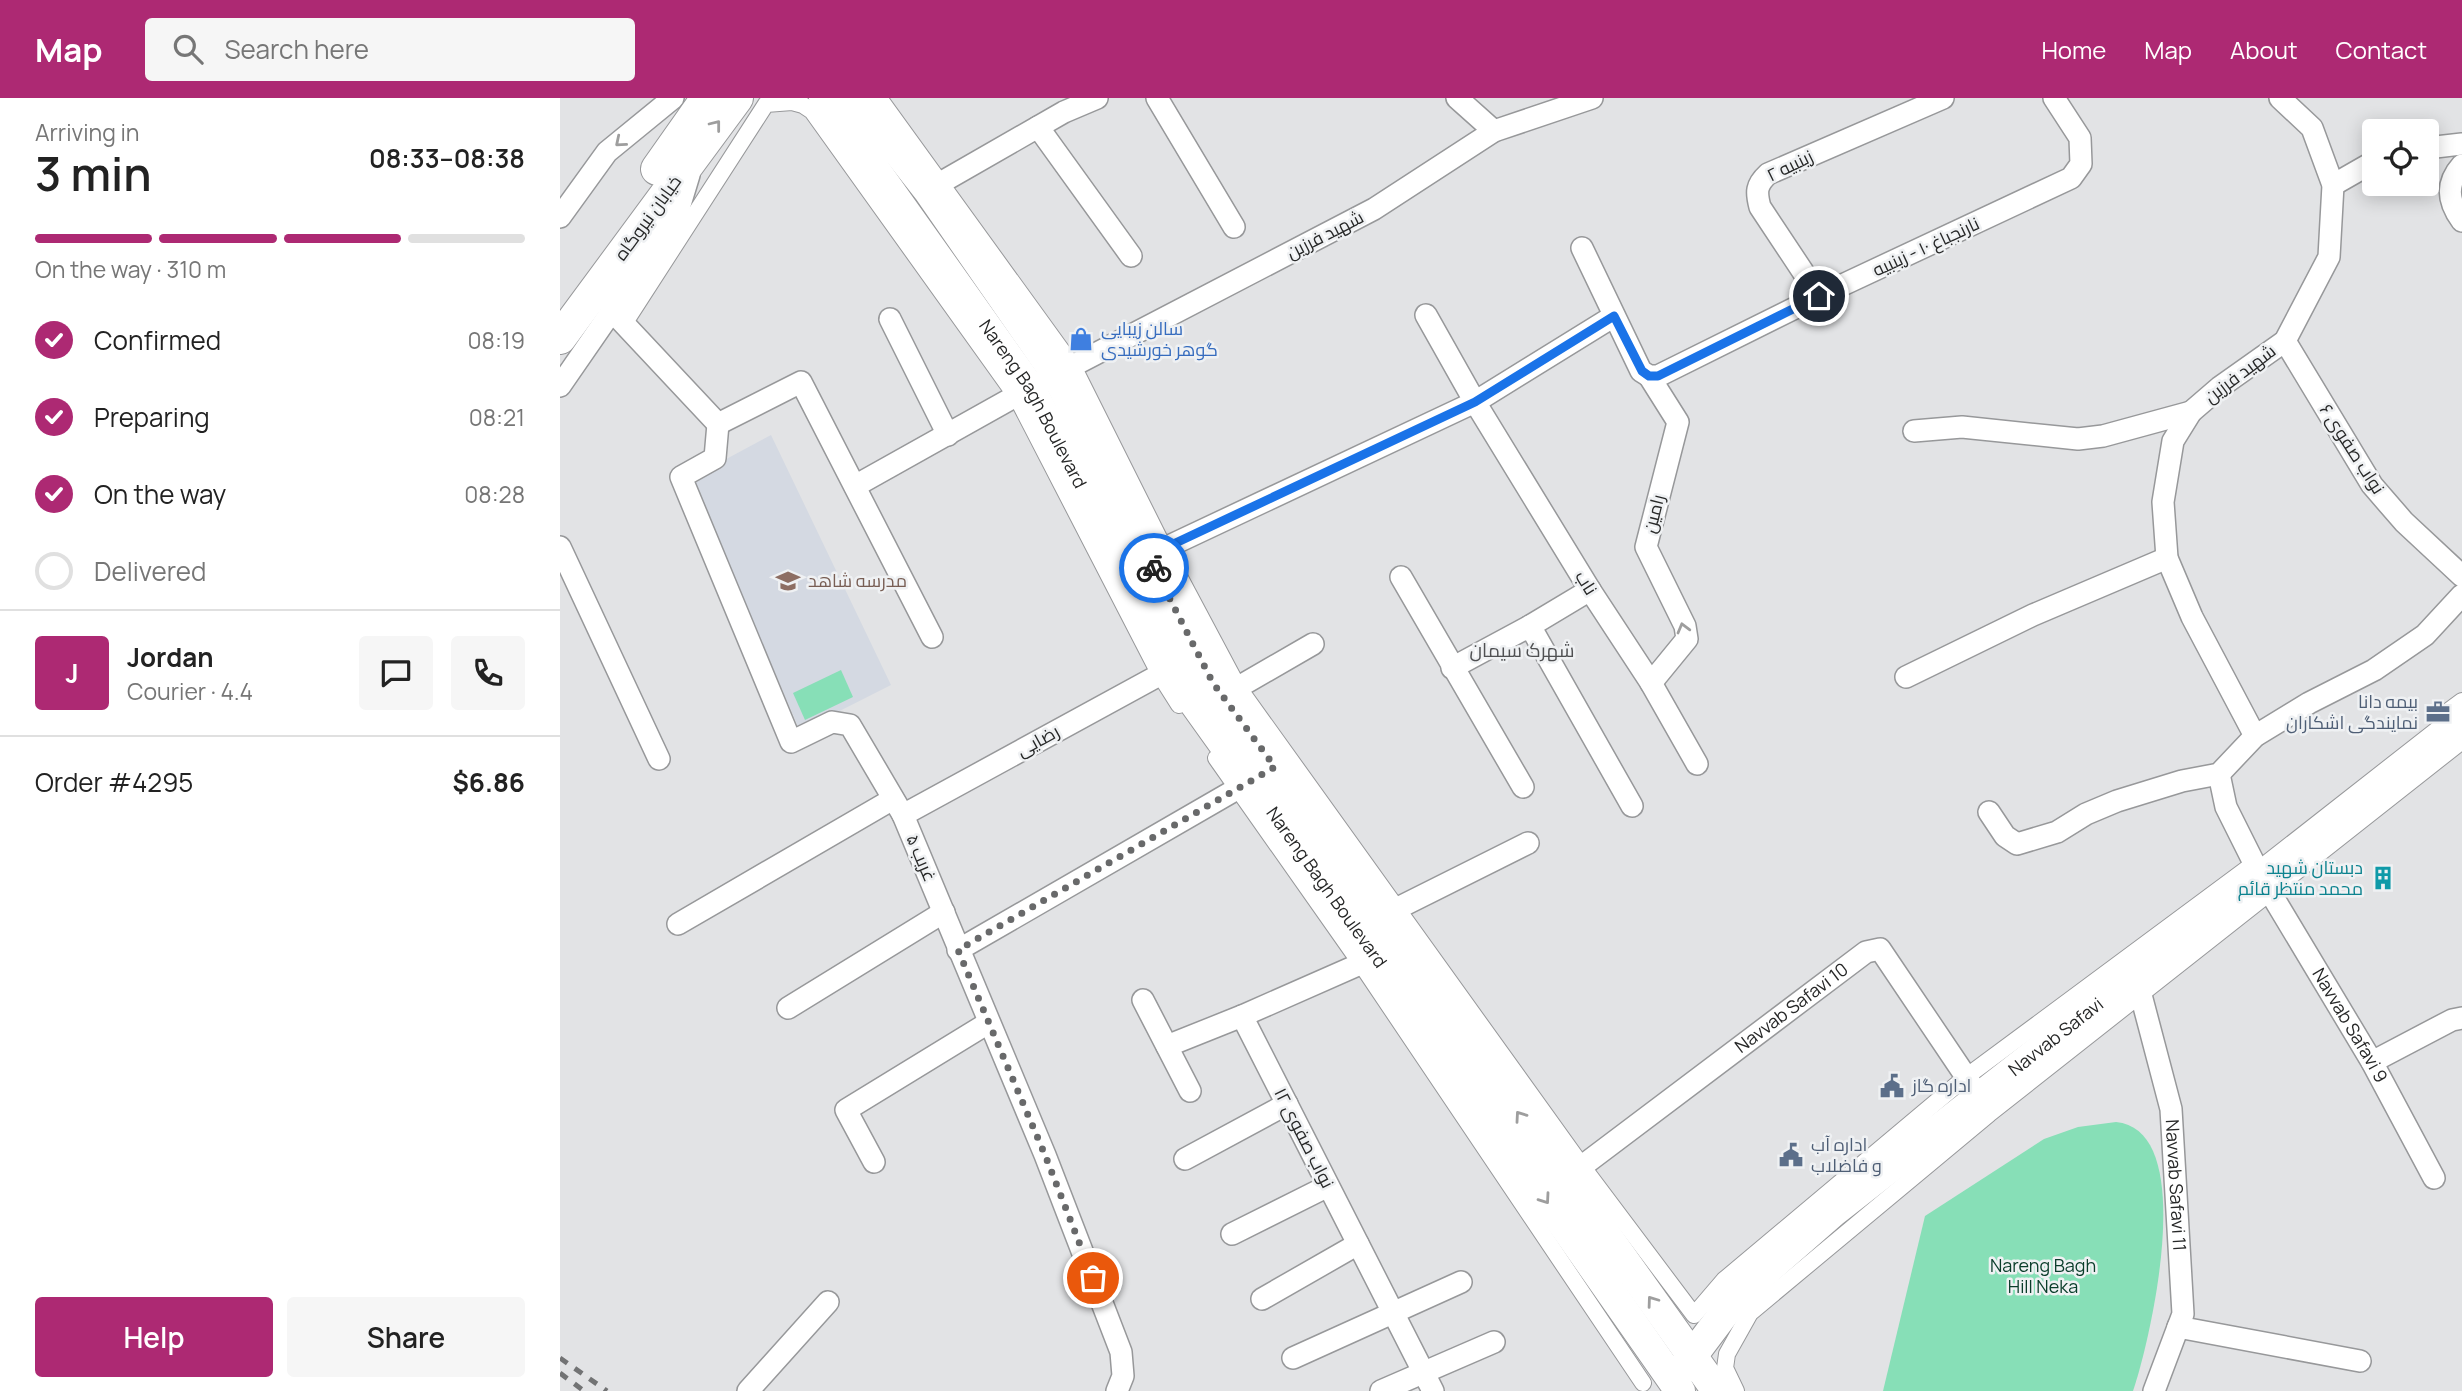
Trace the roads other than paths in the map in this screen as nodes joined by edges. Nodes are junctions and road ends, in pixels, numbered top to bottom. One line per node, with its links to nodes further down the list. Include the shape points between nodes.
1 (673, 98): 22 (street, one-way to 22, via 607,152)
2 (707, 98): 28 (main road, خیابان نیروگاه)
3 (737, 98): 17 (main road, خیابان نیروگاه, one-way to 3)
4 (824, 98): 38 (main road, Nareng Bagh Boulevard)
5 (1097, 98): 13 (street)
6 (1157, 98): 24 (street)
7 (1457, 98): 14 (street)
8 (1592, 98): 14 (street, شهید فرزین)
9 (1943, 98): 27 (street, زینبیه ۲, via 1768,174 1759,182 1760,207)
10 (2054, 98): 27 (street, نارنجباغ ۱۰ - زینبیه, via 2080,138 2081,164 2071,178)
11 (2280, 98): 20 (street, شهید فرزین, via 2312,128)
12 (866, 100): 21 (main road, Nareng Bagh Boulevard)
13 (1038, 127): 21 (street); 26 (street)
14 (1494, 131): 35 (street, شهید فرزین, via 1374,209)
15 (2462, 144): 16 (street)
16 (2439, 147)
17 (694, 153): 31 (street, via 677,218); 33 (main road, خیابان نیروگاه)
18 (2462, 166): 23 (street, via 2455,173 2450,197 2451,207)
19 (2362, 168): 20 (street)
20 (2333, 185): 34 (street, شهید فرزین, via 2329,257)
21 (934, 186): 35 (main road, Nareng Bagh Boulevard)
22 (560, 217)
23 (2462, 221)
24 (1234, 227)
25 (1582, 248): 30 (street)
26 (1131, 256)
27 (1819, 296): 36 (street, نارنجباغ ۱۰ - زینبیه, via 1658,376)
28 (560, 308)
29 (1426, 315): 39 (street, ناب)
30 (1614, 316): 36 (street, via 1642,371); 39 (street)
31 (618, 317): 37 (street); 38 (street, via 766,104 803,104); 41 (street)
32 (890, 319): 43 (street)
33 (560, 338)
34 (2285, 341): 40 (street, شهید فرزین); 48 (street, نواب صفوی ۶, via 2372,485)
35 (1064, 370): 38 (street, شهید فرزین); 46 (main road, Nareng Bagh Boulevard)
36 (1649, 376): 58 (street, رامین, one-way to 36, via 1687,639 1646,547 1678,422)
37 (560, 386)
38 (1023, 392): 43 (street, شهید فرزین); 56 (main road, Nareng Bagh Boulevard)
39 (1475, 402): 46 (street); 50 (street, ناب)
40 (2191, 412): 42 (street, via 2078,439 1962,427); 47 (street, شهید فرزین, via 2173,441 2163,502)
41 (718, 424): 44 (street, via 801,382); 70 (street, غریب ۵, via 715,458 681,477 791,742 832,722 850,725)
42 (1914, 431)
43 (948, 435): 44 (street, شهید فرزین)
44 (855, 486): 53 (street)
45 (560, 547): 64 (street)
46 (1156, 552): 59 (main road, Nareng Bagh Boulevard, via 1213,683)
47 (2167, 558): 57 (street, via 2033,615); 62 (street, شهید فرزین, via 2192,617)
48 (2462, 576)
49 (1401, 577): 55 (street)
50 (1590, 590): 52 (street); 58 (street, ناب)
51 (2462, 595): 62 (street, via 2425,635 2374,670)
52 (1530, 626): 55 (street); 69 (street)
53 (932, 637)
54 (1313, 644): 59 (street)
55 (1452, 668): 68 (street)
56 (1167, 671): 67 (main road, Nareng Bagh Boulevard); 70 (street, رضایی)
57 (1906, 677)
58 (1651, 683): 65 (street, ناب)
59 (1230, 692): 67 (main road, Nareng Bagh Boulevard); 75 (street)
60 (2462, 701): 73 (street)
61 (2462, 719): 73 (main road, Navvab Safavi)
62 (2255, 736): 66 (street)
63 (2462, 741): 73 (street)
64 (659, 759)
65 (1697, 764)
66 (2219, 774): 71 (street, via 2117,801 2056,832 2017,844 2005,836); 73 (street, Navvab Safavi 9, via 2226,807)
67 (1255, 779): 75 (main road, Nareng Bagh Boulevard); 77 (street); 78 (main road, Nareng Bagh Boulevard)
68 (1524, 787)
69 (1632, 806)
70 (898, 807): 74 (street, غریب ۵); 76 (street, رضایی)
71 (1989, 812)
72 (1528, 843): 75 (street)
73 (2262, 877): 79 (main road, Navvab Safavi); 86 (street, Navvab Safavi 9); 87 (street)
74 (944, 912): 77 (street, غریب ۵); 81 (street)
75 (1389, 913): 92 (main road, Nareng Bagh Boulevard)
76 (678, 924)
77 (958, 950): 84 (street, غریب ۵)
78 (1369, 960): 82 (street); 107 (main road, Nareng Bagh Boulevard)
79 (2138, 985): 87 (main road, Navvab Safavi); 101 (street, Navvab Safavi 11, via 2171,1109 2183,1314); 112 (street, via 1750,1313 1727,1353 1725,1368)
80 (1143, 1000): 85 (street)
81 (788, 1009)
82 (1242, 1016): 85 (street); 89 (street, نواب صفوی ۱۲)
83 (2462, 1018): 86 (street)
84 (988, 1023): 91 (street, via 846,1110); 109 (street, غریب ۵, via 1121,1352 1123,1376)
85 (1167, 1046): 88 (street)
86 (2372, 1062): 93 (street, Navvab Safavi 9)
87 (1973, 1086): 92 (street, Navvab Safavi 10, via 1880,949 1866,952); 92 (street, via 1724,1280 1694,1315); 103 (main road, Navvab Safavi, via 1738,1295)
88 (1190, 1091)
89 (1287, 1104): 90 (street); 94 (street, نواب صفوی ۱۲)
90 (1185, 1159)
91 (874, 1161)
92 (1574, 1173): 103 (main road, Nareng Bagh Boulevard, one-way to 92)
93 (2434, 1178)
94 (1328, 1186): 95 (street); 96 (street, نواب صفوی ۱۲)
95 (1232, 1234)
96 (1358, 1244): 98 (street); 100 (street, نواب صفوی ۱۲)
97 (1461, 1282): 100 (street)
98 (1262, 1299)
99 (828, 1302): 108 (street)
100 (1393, 1312): 104 (street); 106 (street, نواب صفوی ۱۲)
101 (2178, 1327): 105 (street); 113 (street, Navvab Safavi 11)
102 (1494, 1342): 106 (street)
103 (1692, 1357): 107 (main road, Navvab Safavi); 111 (main road, Nareng Bagh Boulevard)
104 (1293, 1358)
105 (2360, 1361)
106 (1429, 1382): 110 (street)
107 (1665, 1386)
108 (748, 1391)
109 (1116, 1391)
110 (1381, 1391)
111 (1717, 1391)
112 (1737, 1391)
113 (2154, 1391)

